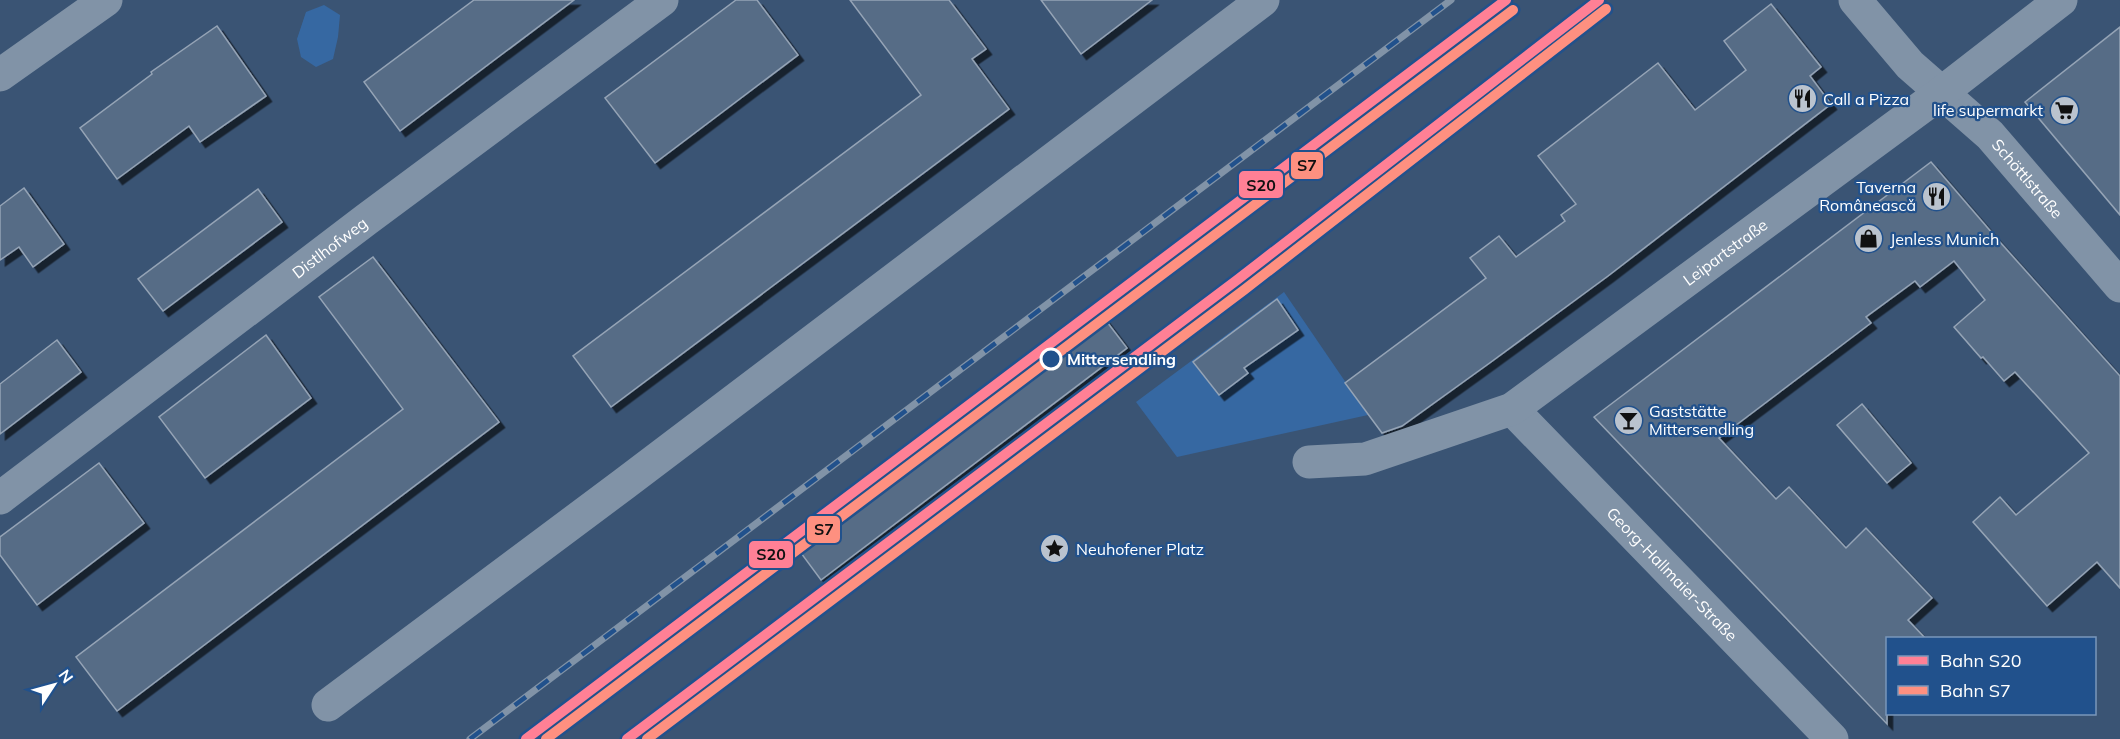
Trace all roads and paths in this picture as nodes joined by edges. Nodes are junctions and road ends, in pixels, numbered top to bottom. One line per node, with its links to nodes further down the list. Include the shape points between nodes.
1 (106, 0): 6 (street)
2 (662, 0): 11 (street, Distlhofweg)
3 (1263, 0): 12 (street)
4 (1855, 0): 7 (street, Schöttlstraße, via 1910,65)
5 (2061, 0): 7 (street, Leipartstraße)
6 (0, 75)
7 (1941, 93): 8 (street, Schöttlstraße, via 1990,135); 9 (street, Leipartstraße)
8 (2120, 286)
9 (1512, 409): 10 (street, Leipartstraße, via 1365,459); 13 (street, Georg-Hallmaier-Straße)
10 (1309, 462)
11 (0, 498)
12 (328, 705)
13 (1832, 739)

